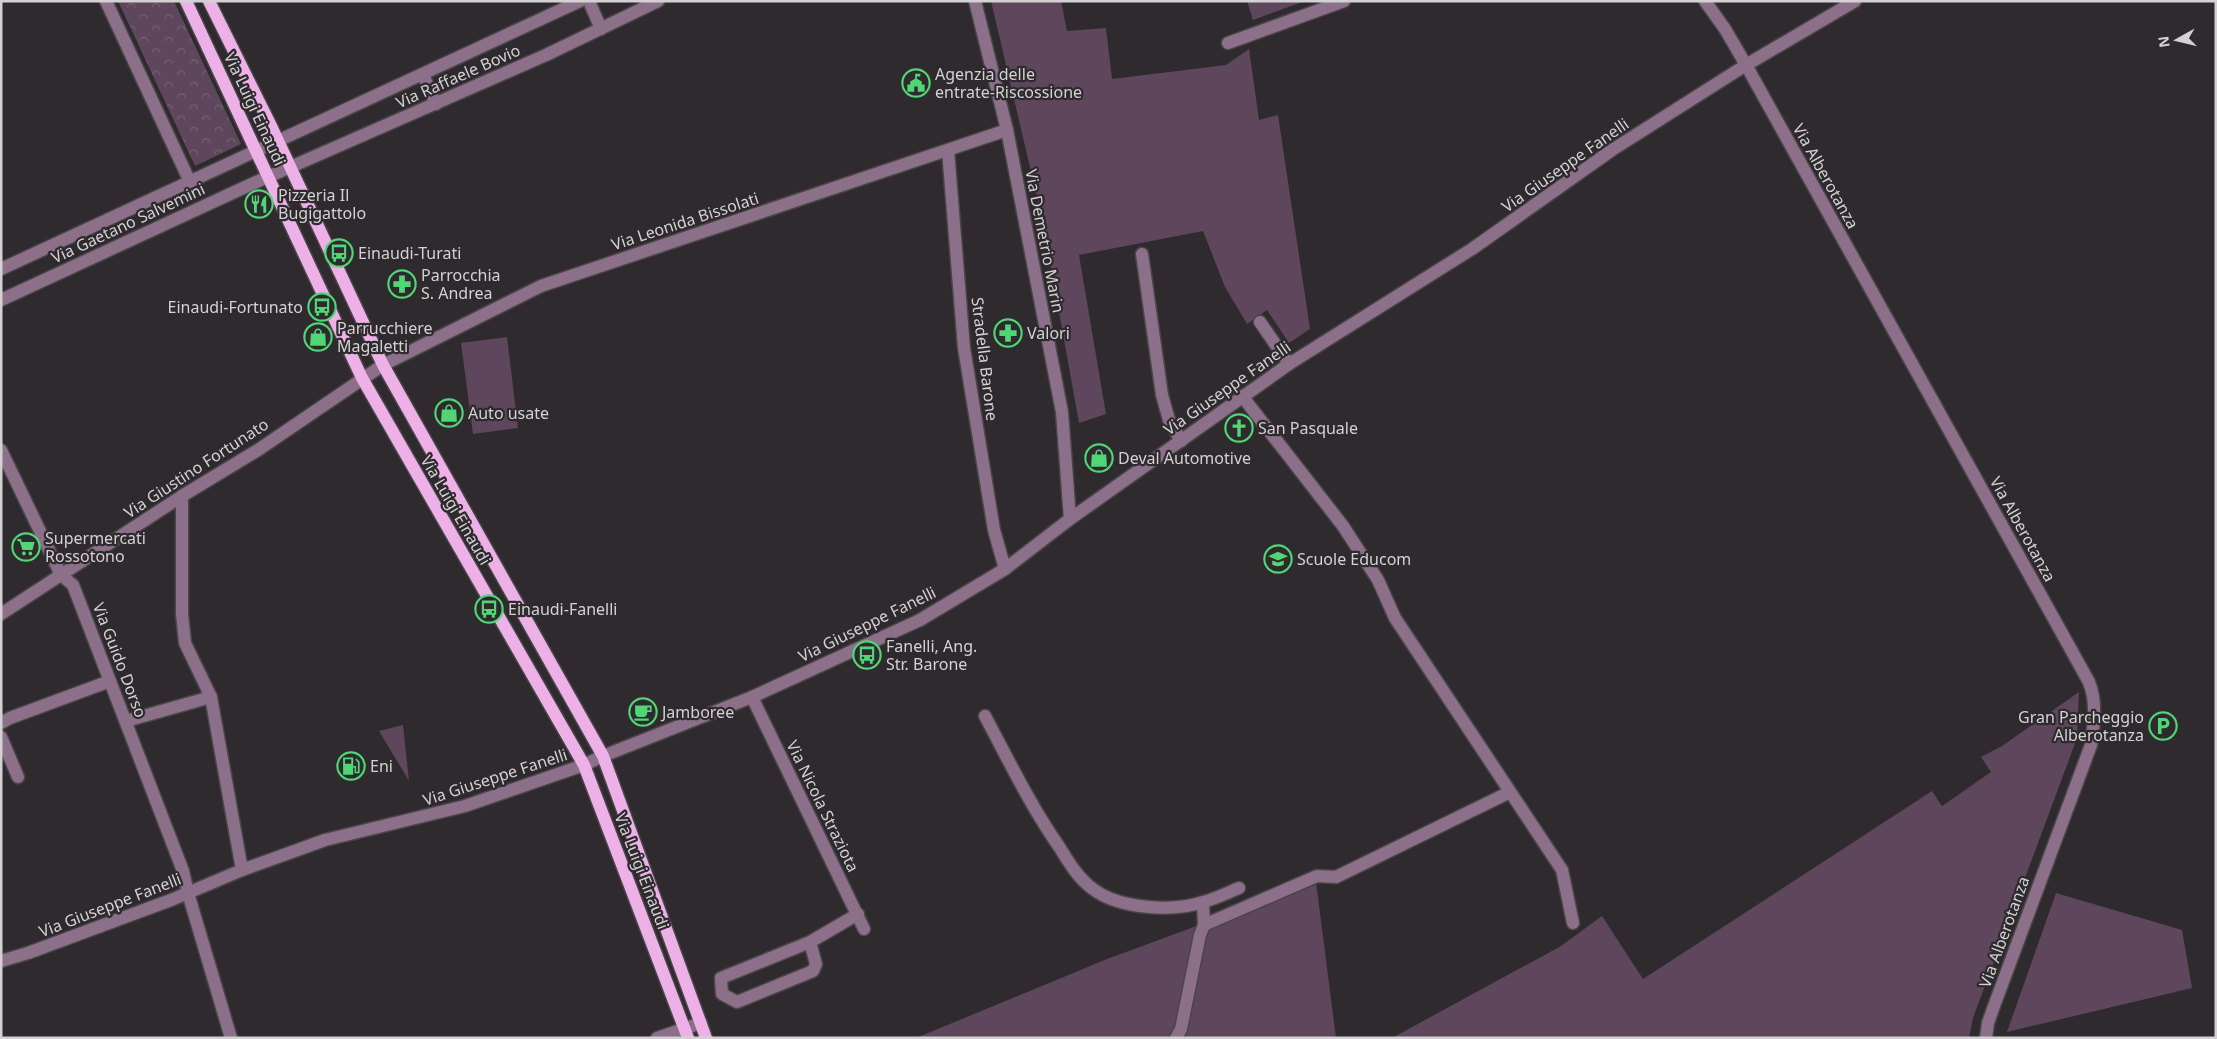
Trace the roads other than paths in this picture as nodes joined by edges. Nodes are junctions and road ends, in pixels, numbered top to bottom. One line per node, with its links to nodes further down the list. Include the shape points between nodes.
1 (106, 1): 22 (street)
2 (186, 1): 19 (main road, Via Luigi Einaudi)
3 (209, 1): 17 (main road, Via Luigi Einaudi)
4 (580, 1): 14 (street, Via Raffaele Bovio)
5 (589, 1): 11 (street)
6 (658, 1): 11 (street, Via Raffaele Bovio)
7 (975, 1): 16 (street, Via Demetrio Marin)
8 (1344, 1): 12 (street)
9 (1705, 1): 13 (street)
10 (1855, 1): 13 (street, Via Giuseppe Fanelli)
11 (601, 29): 15 (street, Via Raffaele Bovio)
12 (1228, 43)
13 (1746, 65): 27 (street, Via Giuseppe Fanelli, via 1612,150 1472,249); 65 (street, Via Alberotanza, via 2094,692 2091,745 1994,1006)
14 (423, 74): 15 (street); 17 (street, Via Raffaele Bovio)
15 (436, 104): 20 (street, Via Raffaele Bovio)
16 (1007, 130): 18 (street, Via Leonida Bissolati); 34 (street, Via Demetrio Marin, via 1062,412)
17 (278, 140): 19 (street, Via Raffaele Bovio); 20 (main road, Via Luigi Einaudi)
18 (948, 150): 28 (street, Via Leonida Bissolati, via 541,286); 35 (street, Stradella Barone, via 964,348 994,530)
19 (256, 151): 21 (main road, Via Luigi Einaudi); 22 (street, Via Gaetano Salvemini)
20 (291, 167): 21 (street, Via Raffaele Bovio); 28 (main road, Via Luigi Einaudi)
21 (268, 177): 25 (street, Via Gaetano Salvemini); 29 (main road, Via Luigi Einaudi)
22 (190, 182): 24 (street, Via Gaetano Salvemini)
23 (1142, 254): 31 (street, via 1162,395 1169,420)
24 (1, 269)
25 (1, 300)
26 (1260, 322): 27 (street)
27 (1289, 364): 30 (street, Via Giuseppe Fanelli)
28 (383, 365): 29 (street, Via Giustino Fortunato); 45 (main road, Via Luigi Einaudi)
29 (362, 378): 33 (street, Via Giustino Fortunato, via 258,450); 46 (main road, Via Luigi Einaudi)
30 (1242, 396): 31 (street, Via Giuseppe Fanelli); 48 (street, via 1343,526 1378,580 1395,618)
31 (1181, 441): 34 (street, Via Giuseppe Fanelli)
32 (1, 450): 36 (street, Via Guido Dorso)
33 (182, 496): 36 (street, Via Giustino Fortunato); 39 (street, via 185,643)
34 (1070, 519): 35 (street, Via Giuseppe Fanelli)
35 (1005, 570): 40 (street, Via Giuseppe Fanelli, via 920,620)
36 (62, 575): 37 (street, Via Giustino Fortunato); 38 (street, Via Guido Dorso, via 73,585)
37 (1, 614)
38 (110, 681): 42 (street, Via Guido Dorso); 43 (street)
39 (211, 697): 42 (street); 49 (street)
40 (752, 697): 45 (street, Via Giuseppe Fanelli); 53 (street, Via Nicola Straziota)
41 (985, 716): 52 (street, via 1045,827 1075,870 1094,890 1117,901 1148,907)
42 (126, 721): 51 (street, Via Guido Dorso, via 183,871)
43 (1, 723)
44 (1, 737): 47 (street)
45 (603, 756): 46 (street, Via Giuseppe Fanelli); 59 (main road, Via Luigi Einaudi)
46 (584, 765): 49 (street, Via Giuseppe Fanelli, via 466,806 326,840); 60 (main road, Via Luigi Einaudi)
47 (18, 777)
48 (1510, 792): 54 (street, via 1562,870); 55 (street, via 1336,877 1317,876)
49 (242, 870): 51 (street, Via Giuseppe Fanelli)
50 (1239, 888): 52 (street)
51 (188, 893): 58 (street, Via Giuseppe Fanelli, via 28,954); 61 (street, Via Guido Dorso)
52 (1203, 903): 55 (street)
53 (858, 914): 56 (street, Via Nicola Straziota); 57 (street)
54 (1573, 923)
55 (1204, 926): 64 (street, via 1181,1029)
56 (864, 928)
57 (810, 942): 57 (street, via 721,978 722,994 737,1002 813,971 816,964)
58 (1, 961)
59 (701, 1023): 60 (street); 63 (main road, Via Luigi Einaudi)
60 (686, 1033): 62 (street)
61 (231, 1038)
62 (657, 1038)
63 (706, 1038)
64 (1176, 1038)
65 (1986, 1038)

